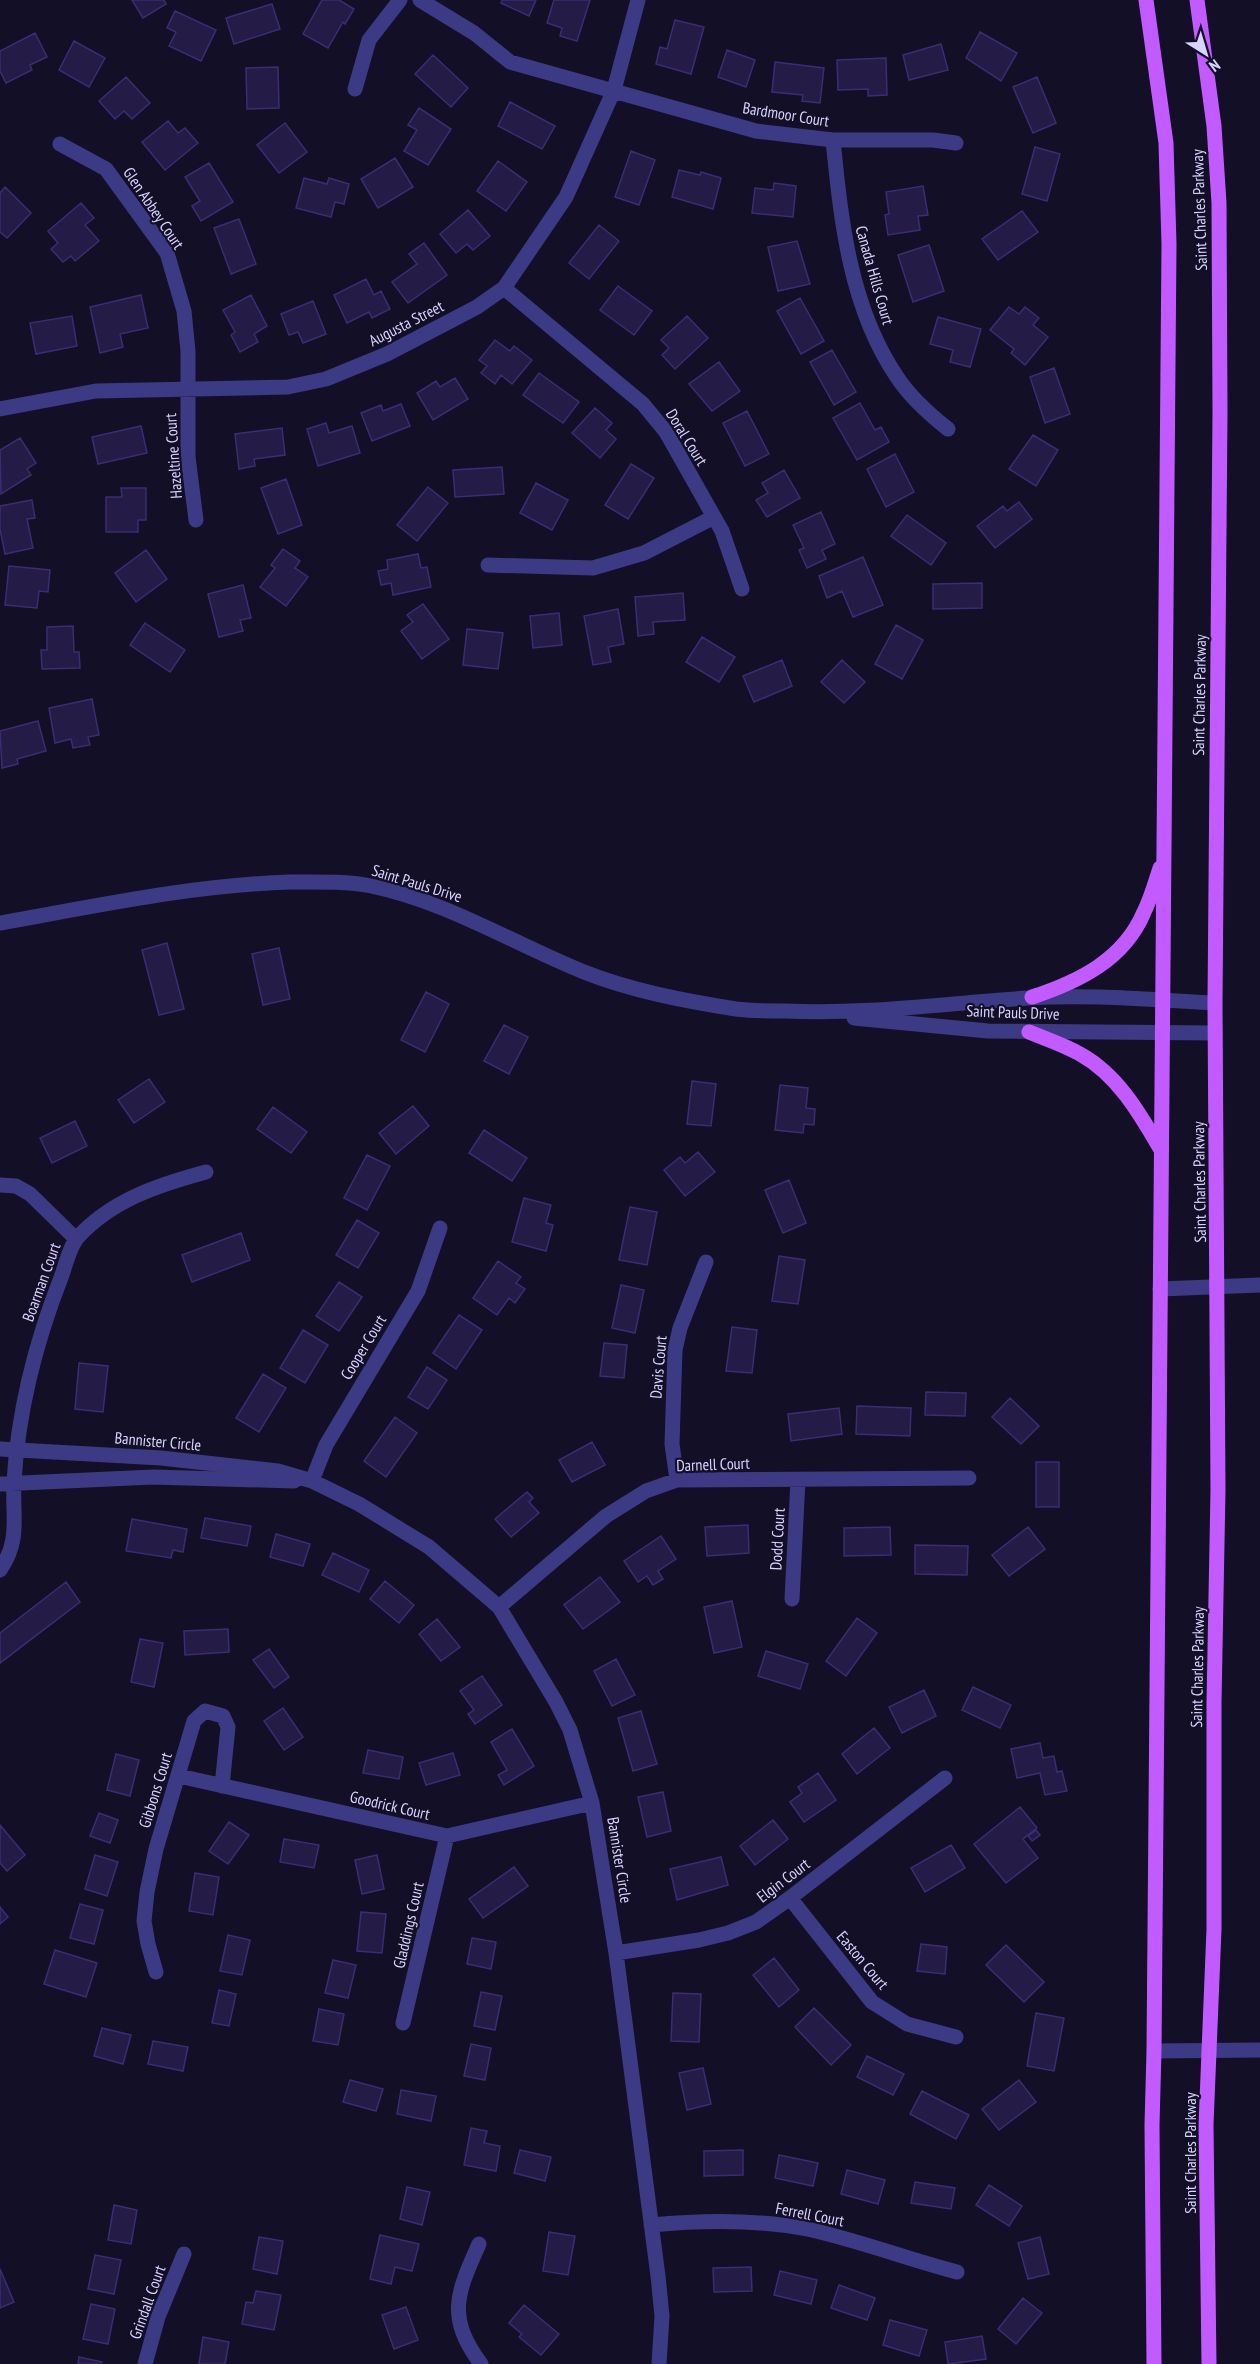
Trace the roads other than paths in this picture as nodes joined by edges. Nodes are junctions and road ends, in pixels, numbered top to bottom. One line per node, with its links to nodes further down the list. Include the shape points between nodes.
1 (400, 0): 6 (street, via 369,40)
2 (420, 0): 7 (street, Bardmoor Court, via 474,33 510,62)
3 (638, 0): 7 (street, Augusta Street)
4 (1146, 0): 19 (main road, Saint Charles Parkway, via 1166,143 1169,244)
5 (1197, 0): 23 (main road, Saint Charles Parkway, via 1214,126 1219,202)
6 (355, 89)
7 (614, 90): 8 (street, Bardmoor Court, via 756,130); 11 (street, Augusta Street, via 566,197)
8 (833, 140): 9 (street, Bardmoor Court); 14 (street, Canada Hills Court, via 842,225 871,328 897,377 924,410)
9 (956, 143)
10 (60, 144): 12 (street, Glen Abbey Court, via 106,169 167,253 184,311)
11 (504, 288): 12 (street, Augusta Street, via 477,307 404,345 326,379 288,387); 15 (street, Doral Court, via 643,404 666,432)
12 (188, 390): 13 (street, Augusta Street, via 96,391); 16 (street, Hazeltine Court, via 188,457)
13 (0, 409)
14 (948, 429)
15 (714, 517): 17 (street, via 644,553 593,567); 18 (street, Doral Court)
16 (196, 520)
17 (488, 565)
18 (742, 589)
19 (1164, 860): 21 (main road, via 1144,913 1119,950 1075,982); 22 (main road, Saint Charles Parkway)
20 (0, 923): 24 (street, Saint Pauls Drive, via 209,887 307,882 369,885 454,911 585,972 628,986 739,1009)
21 (1032, 998): 22 (street, Saint Pauls Drive); 24 (street, Saint Pauls Drive, via 891,1010)
22 (1163, 1001): 23 (street, Saint Pauls Drive); 26 (main road, Saint Charles Parkway)
23 (1215, 1003): 27 (main road, Saint Charles Parkway)
24 (810, 1012): 25 (street, Saint Pauls Drive, via 955,1029)
25 (1029, 1032): 26 (street, Saint Pauls Drive); 28 (main road, via 1080,1054 1106,1071 1129,1098)
26 (1162, 1033): 27 (street, Saint Pauls Drive); 28 (main road, Saint Charles Parkway)
27 (1215, 1034): 35 (main road, Saint Charles Parkway)
28 (1162, 1152): 36 (main road, Saint Charles Parkway)
29 (206, 1172): 32 (street, Boarman Court, via 161,1184 132,1197)
30 (0, 1185): 32 (street, via 16,1186 30,1194)
31 (440, 1228): 42 (street, Cooper Court, via 418,1291 326,1445)
32 (76, 1239): 38 (street, Boarman Court, via 35,1352 20,1420)
33 (706, 1262): 40 (street, Davis Court, via 675,1350 672,1444)
34 (1260, 1285): 35 (street)
35 (1218, 1286): 36 (street); 57 (main road, Saint Charles Parkway)
36 (1160, 1289): 59 (main road, Saint Charles Parkway)
37 (0, 1449): 38 (street, Bannister Circle)
38 (18, 1451): 42 (street, Bannister Circle, via 161,1458 278,1471); 43 (street, Boarman Court)
39 (969, 1478): 41 (street, Darnell Court)
40 (677, 1480): 41 (street, Darnell Court); 46 (street, Darnell Court, via 646,1491 606,1516)
41 (798, 1480): 45 (street, Dodd Court)
42 (312, 1481): 43 (street, Bannister Circle, via 153,1477); 46 (street, Bannister Circle, via 359,1504 429,1547)
43 (7, 1483): 44 (street, Boarman Court, via 15,1535)
44 (0, 1570)
45 (792, 1599)
46 (499, 1607): 50 (street, Bannister Circle, via 570,1730)
47 (179, 1776): 49 (street, Goodrick Court); 49 (street, Gibbons Court, via 194,1721 205,1711 223,1716 228,1727); 54 (street, Gibbons Court, via 147,1892 144,1921)
48 (945, 1778): 52 (street, Elgin Court)
49 (222, 1786): 51 (street, Goodrick Court)
50 (592, 1803): 51 (street, Goodrick Court); 53 (street, Bannister Circle)
51 (447, 1836): 55 (street, Gladdings Court)
52 (790, 1898): 53 (street, Elgin Court, via 756,1922 728,1933); 56 (street, Easton Court, via 872,2001 907,2024)
53 (616, 1953): 60 (street, Bannister Circle)
54 (156, 1972)
55 (403, 2023)
56 (956, 2037)
57 (1210, 2050): 58 (street); 59 (street); 68 (main road, Saint Charles Parkway, via 1206,2126)
58 (1260, 2050)
59 (1154, 2051): 67 (main road, Saint Charles Parkway)
60 (651, 2225): 63 (street, Ferrell Court, via 701,2221 768,2223 846,2239); 66 (street, Bannister Circle, via 662,2316)
61 (479, 2244): 65 (street, via 459,2293 458,2310 464,2334)
62 (184, 2254): 64 (street, Grindall Court, via 158,2317)
63 (957, 2272)
64 (145, 2364)
65 (481, 2364)
66 (659, 2364)
67 (1154, 2364)
68 (1209, 2364)

